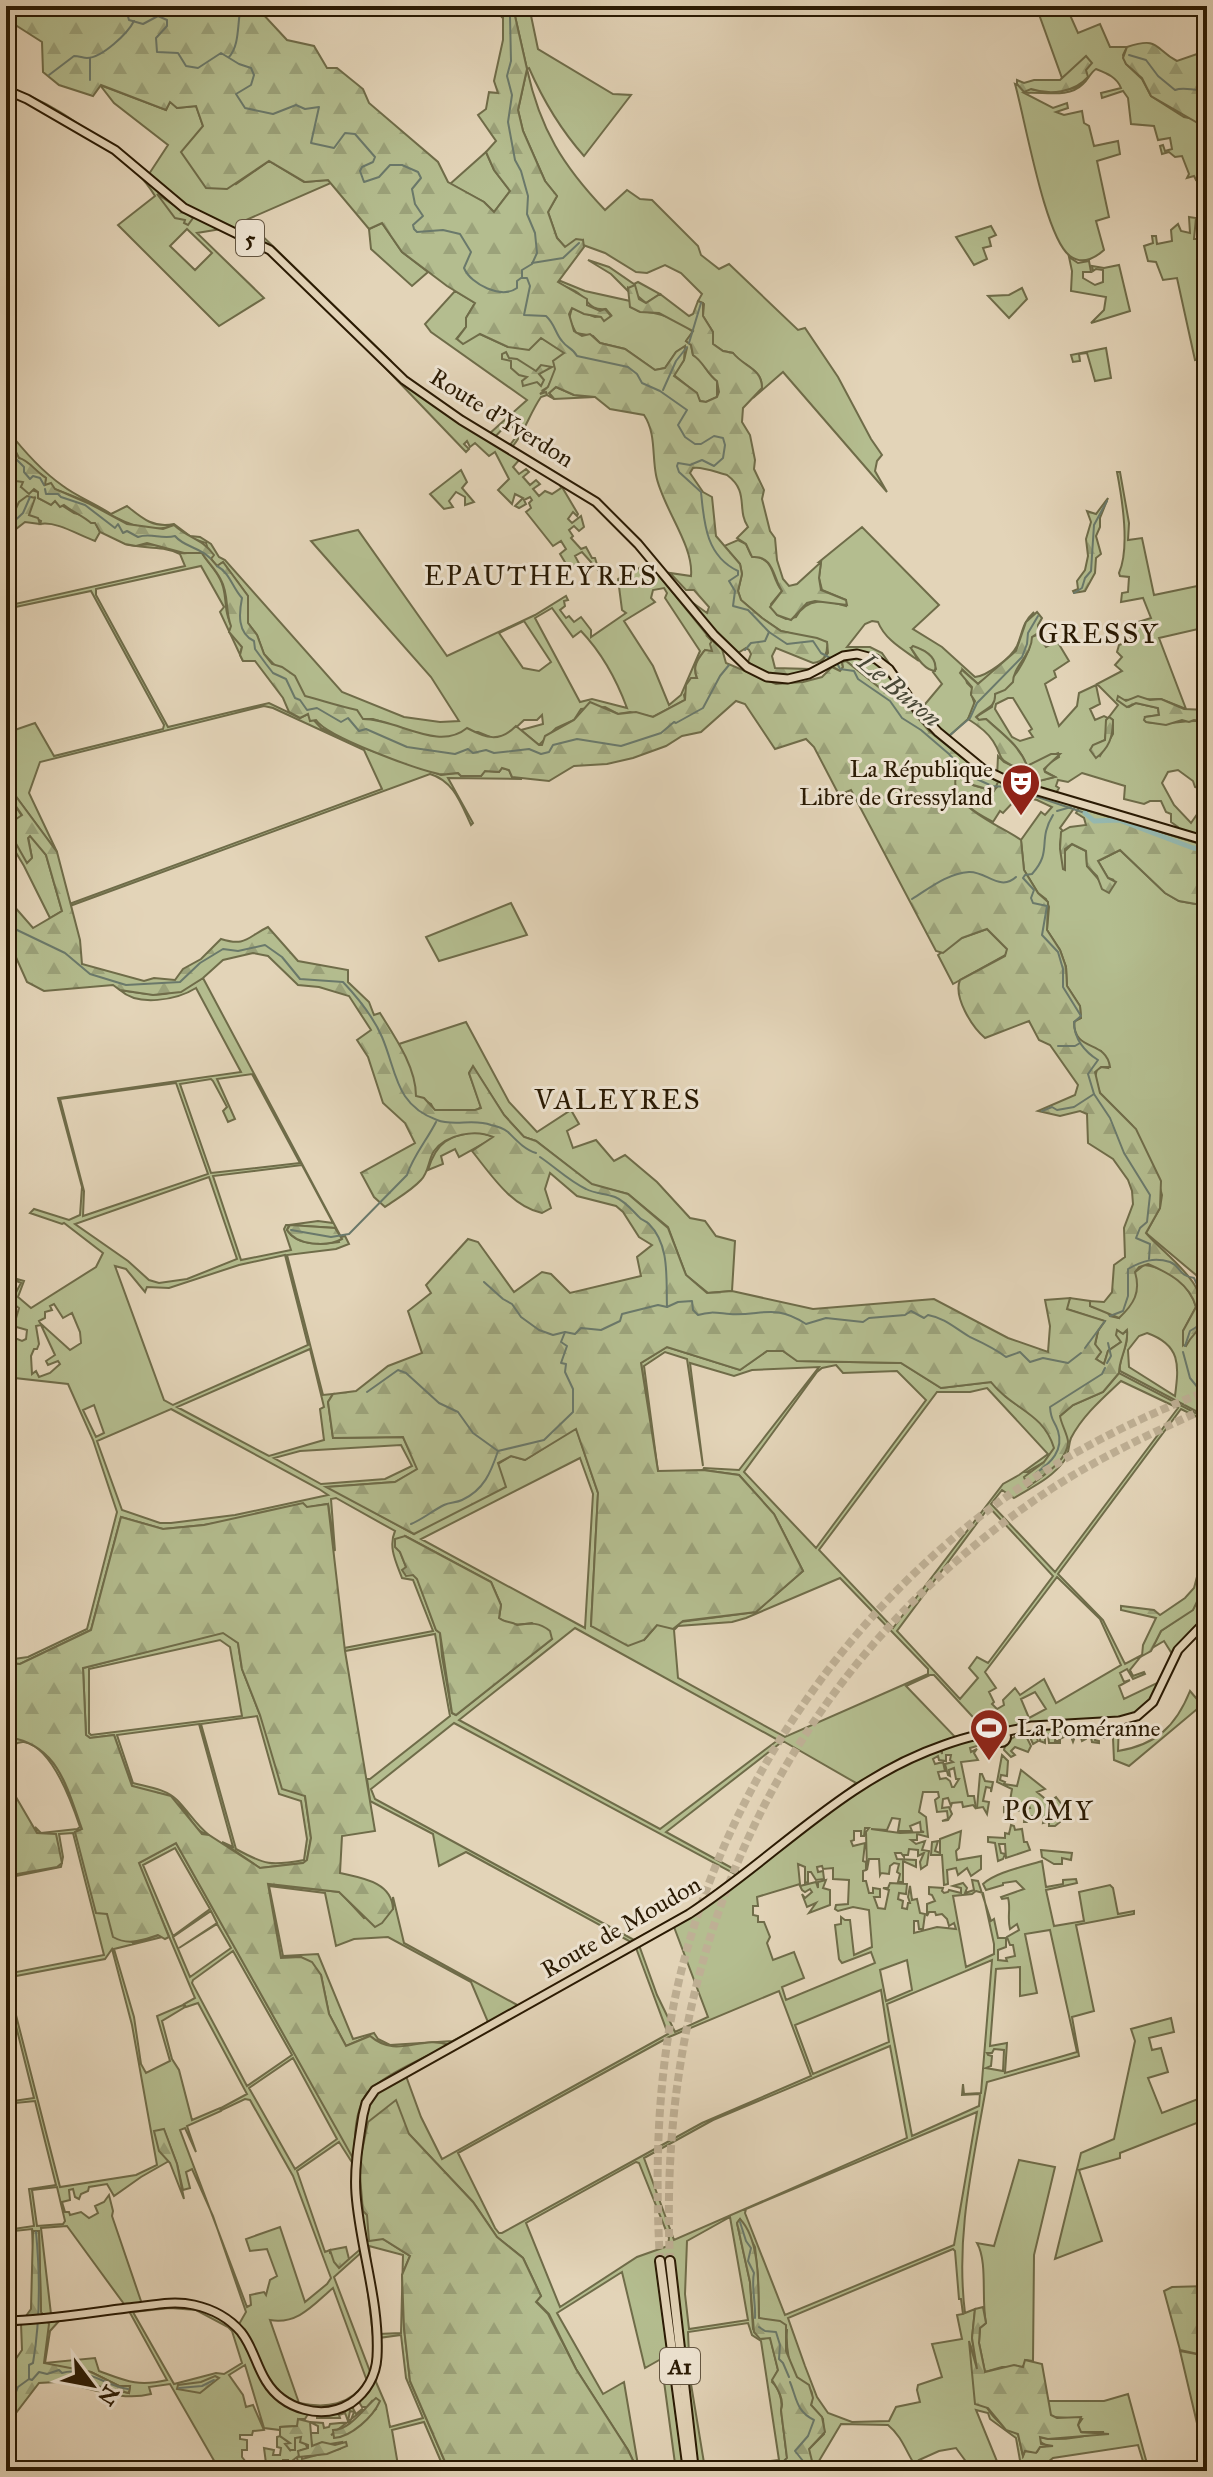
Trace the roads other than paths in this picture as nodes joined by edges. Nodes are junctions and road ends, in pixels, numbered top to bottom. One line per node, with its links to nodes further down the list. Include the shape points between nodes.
1 (6, 90): 2 (main road, Route d'Yverdon / 5, via 115,150 184,208 270,250 404,380 596,502 747,667 788,679 846,655 863,654 884,664 924,719 997,778)
2 (1207, 841)
3 (1207, 1620): 6 (main road, Route de Moudon, via 1178,1650 1156,1697 1142,1713 1119,1721 1032,1726 1001,1736 977,1736 922,1753 864,1782 689,1914 381,2085 364,2111 357,2198 377,2361 371,2381 357,2398 317,2411 294,2406 267,2383 234,2326 207,2309 178,2303)
4 (660, 2261): 7 (highway, A1)
5 (670, 2261): 7 (highway, A1)
6 (6, 2321)
7 (691, 2471)

